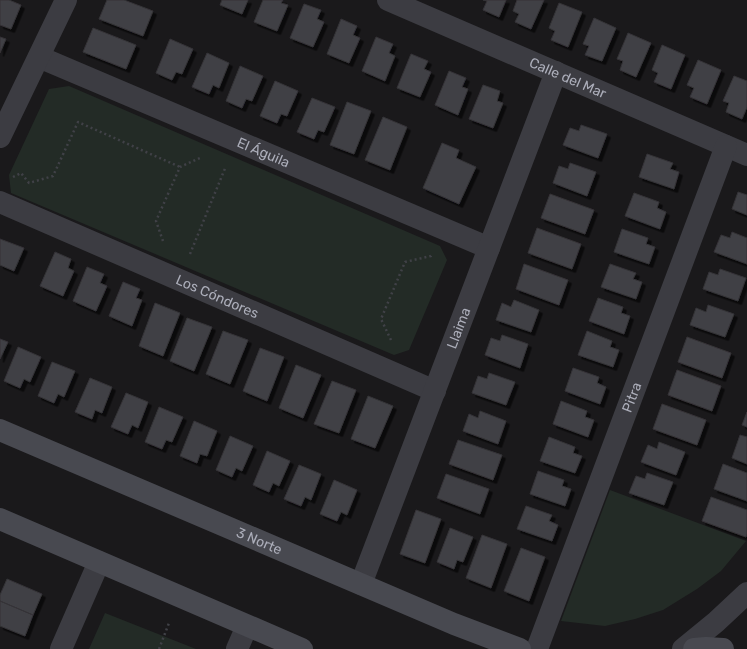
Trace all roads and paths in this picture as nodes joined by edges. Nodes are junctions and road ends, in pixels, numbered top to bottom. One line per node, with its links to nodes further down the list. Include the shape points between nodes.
1 (66, 0): 3 (street)
2 (388, 0): 4 (street, Calle del Mar)
3 (39, 57): 5 (street); 6 (street, El Águila)
4 (556, 72): 7 (street, Calle del Mar); 15 (street, Llaima)
5 (0, 137)
6 (236, 141): 13 (street, El Águila); 16 (path)
7 (726, 146): 8 (street, Calle del Mar); 29 (street, Pitra)
8 (747, 154)
9 (206, 155): 10 (path)
10 (180, 167): 11 (path, via 78,122 53,176 29,183 21,173); 14 (path, via 156,222)
11 (8, 180)
12 (0, 202): 16 (street, Los Cóndores)
13 (443, 229): 15 (street, El Águila); 17 (path, via 431,256 405,262 381,319)
14 (164, 242)
15 (490, 248): 18 (street, Llaima)
16 (179, 280): 18 (street, Los Cóndores)
17 (391, 341)
18 (435, 391): 22 (street, Llaima)
19 (0, 430): 22 (street, 3 Norte)
20 (0, 519): 21 (street)
21 (99, 562): 24 (street); 25 (street)
22 (361, 584): 28 (street, 3 Norte)
23 (747, 593): 30 (street)
24 (247, 626): 26 (street); 27 (street)
25 (61, 649)
26 (237, 649)
27 (302, 649)
28 (520, 649)
29 (537, 649)
30 (683, 649)
31 (694, 649): 32 (street)
32 (723, 649)

